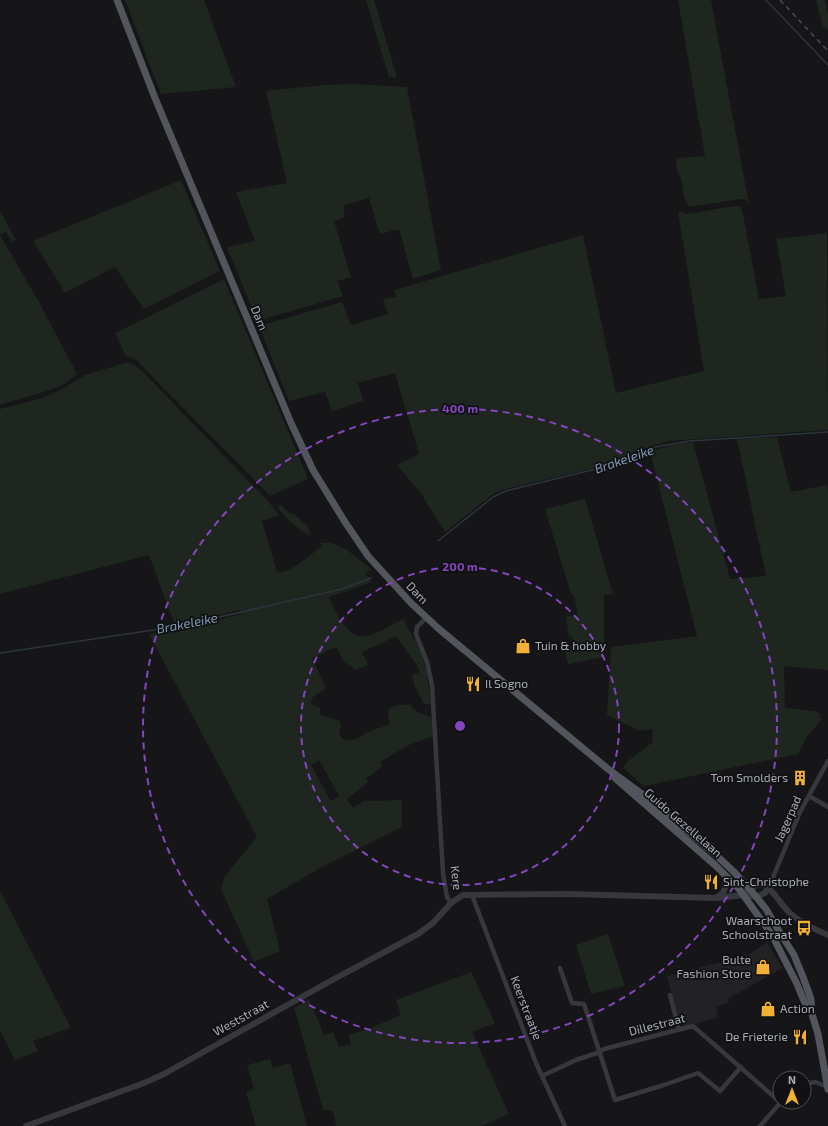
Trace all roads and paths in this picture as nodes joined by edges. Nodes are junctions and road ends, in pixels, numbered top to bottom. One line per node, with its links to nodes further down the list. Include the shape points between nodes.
1 (117, 0): 2 (main road, Dam, via 155,98 270,373 314,470 368,556)
2 (426, 618): 6 (main road, Guido Gezellelaan); 14 (street, Kere, via 417,627 416,634 432,685 443,873 447,897)
3 (828, 761): 4 (street, Jagerpad)
4 (809, 796): 5 (street); 8 (street, Jagerpad)
5 (828, 807)
6 (693, 841): 7 (main road, Guido Gezellelaan); 9 (main road, Guido Gezellelaan, via 723,861)
7 (729, 879): 11 (main road, Guido Gezellelaan); 13 (street, via 723,893)
8 (769, 887): 9 (street, via 761,885); 12 (street, via 765,893); 15 (street, via 790,914)
9 (749, 888): 11 (street); 12 (main road, Guido Gezellelaan)
10 (472, 895): 13 (street, Kere, via 567,894); 14 (street, Kere, via 463,895); 22 (street, Keerstraatje)
11 (744, 895): 12 (street, Kere); 13 (street, Kere); 18 (main road, Guido Gezellelaan, via 772,935)
12 (757, 897): 18 (main road, Guido Gezellelaan, via 794,955 811,999)
13 (716, 898)
14 (451, 903): 27 (street, Weststraat, via 433,923 418,934 164,1074)
15 (828, 935)
16 (560, 968): 20 (street, via 572,1003 584,1004)
17 (670, 995): 19 (street)
18 (812, 1014): 24 (main road)
19 (679, 1030): 20 (street, Dillestraat); 21 (street, Dillestraat, via 696,1027)
20 (600, 1052): 21 (street, via 615,1100 698,1073 720,1091); 22 (street, Dillestraat)
21 (741, 1067): 25 (street, Dillestraat)
22 (542, 1076): 28 (street, Keerstraatje)
23 (812, 1083): 24 (street)
24 (828, 1088)
25 (772, 1094)
26 (774, 1110): 29 (street)
27 (26, 1126)
28 (565, 1126)
29 (760, 1126)

